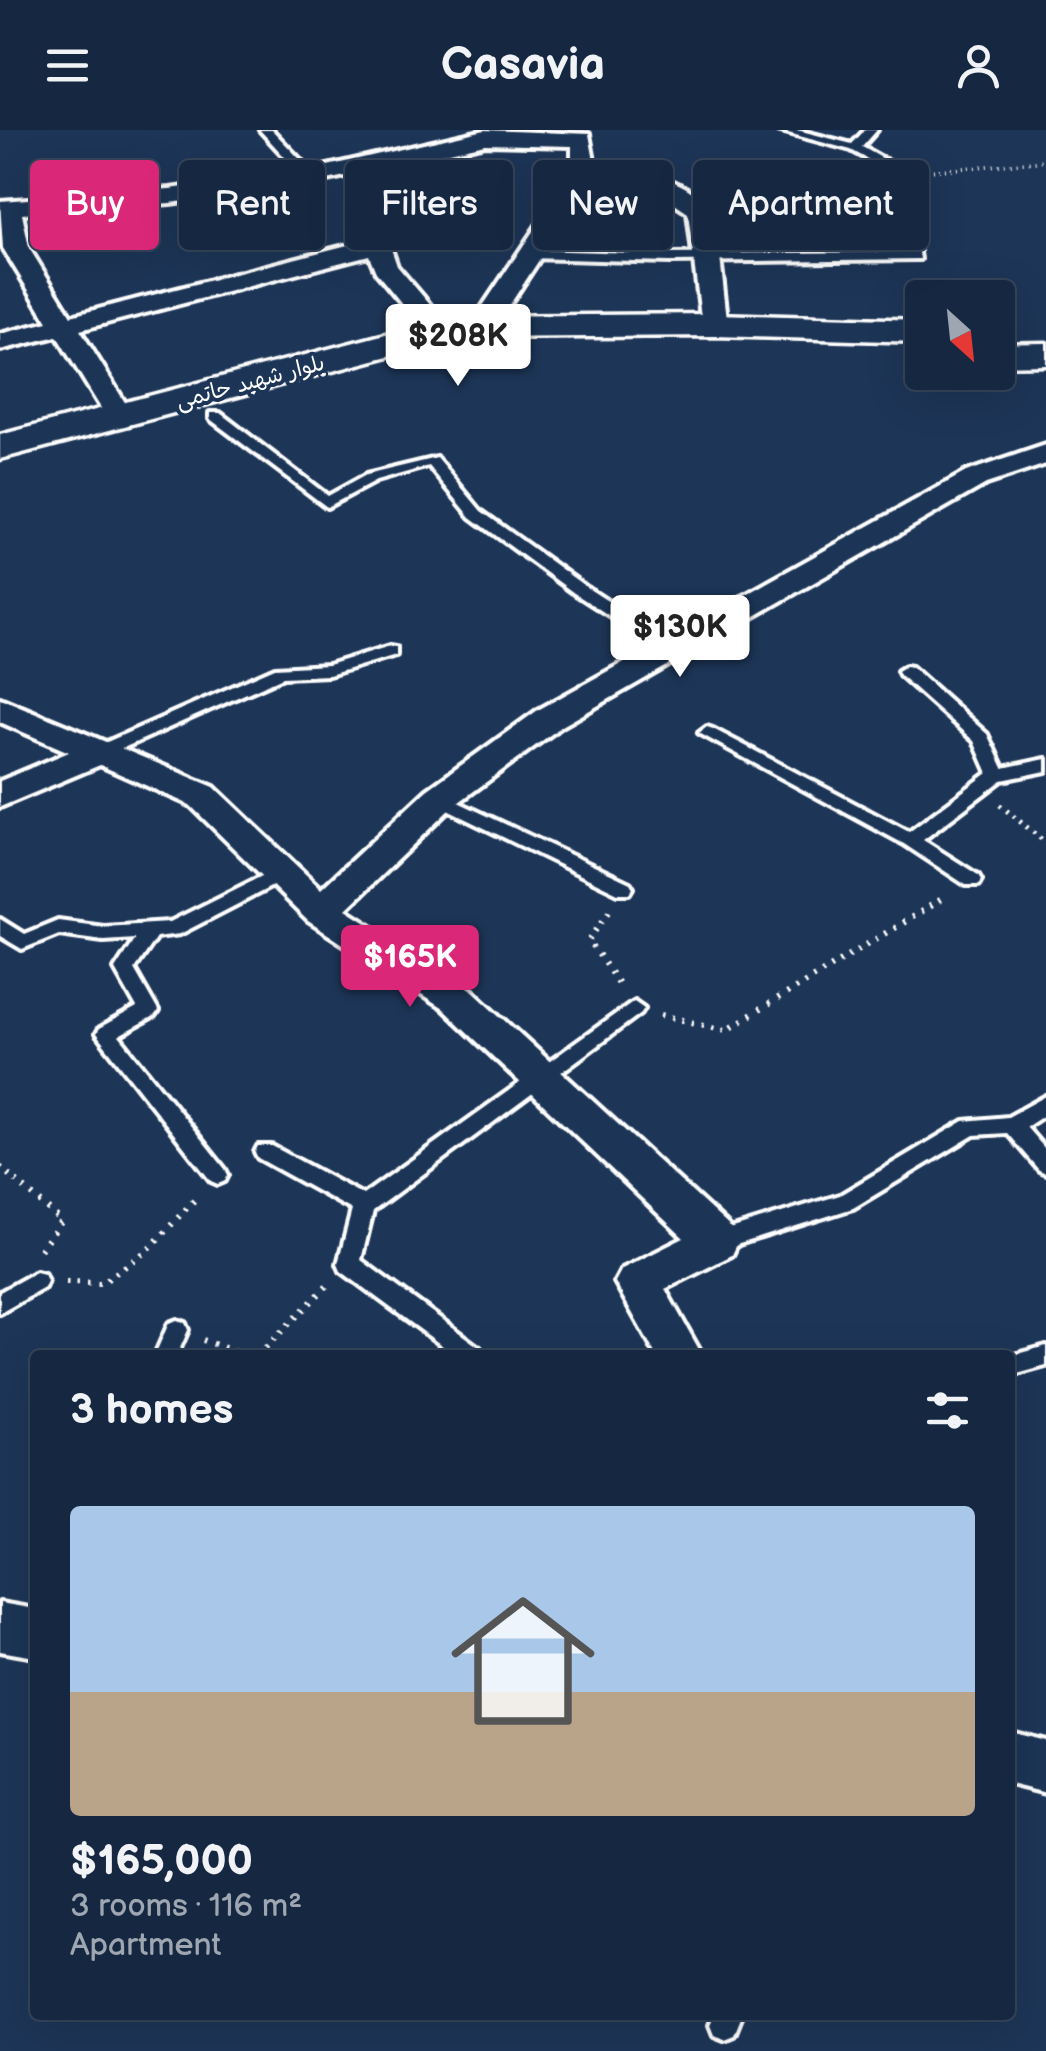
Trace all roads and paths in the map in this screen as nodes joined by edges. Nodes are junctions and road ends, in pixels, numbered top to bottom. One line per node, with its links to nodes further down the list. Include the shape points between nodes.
1 (266, 130): 6 (lane)
2 (783, 130): 5 (lane)
3 (871, 130): 5 (lane)
4 (581, 134): 7 (street); 11 (street, via 485,137)
5 (856, 148): 8 (lane)
6 (294, 160)
7 (583, 160)
8 (878, 160)
9 (1046, 162): 10 (path)
10 (929, 170)
11 (325, 174)
12 (673, 187): 20 (street, via 700,212)
13 (179, 195): 14 (street)
14 (4, 208): 22 (street, via 16,248)
15 (356, 250): 22 (street)
16 (380, 250): 27 (street, via 385,267)
17 (533, 250): 19 (street)
18 (915, 250): 20 (lane, via 916,256)
19 (530, 254): 20 (lane); 23 (street)
20 (706, 258): 21 (street)
21 (715, 325): 23 (main road, بلوار شهید حاتمی); 24 (main road, بلوار شهید حاتمی)
22 (64, 326): 28 (street); 33 (street)
23 (482, 328): 27 (main road, بلوار شهید حاتمی)
24 (905, 331)
25 (1015, 331): 26 (main road)
26 (1046, 331)
27 (440, 333): 33 (main road, بلوار شهید حاتمی)
28 (0, 342)
29 (905, 354): 32 (main road, بلوار شهید حاتمی, via 458,355)
30 (1046, 354): 31 (main road)
31 (1015, 355)
32 (215, 416): 36 (main road, بلوار شهید حاتمی); 37 (lane, via 327,503 371,478 432,461 476,514)
33 (120, 417): 34 (main road, بلوار شهید حاتمی)
34 (0, 447)
35 (1046, 454): 37 (street, via 976,478)
36 (0, 472)
37 (672, 648): 47 (street, via 550,718)
38 (390, 652): 42 (lane, via 328,670 281,672)
39 (906, 671): 44 (lane, via 981,738)
40 (0, 710): 42 (street)
41 (707, 733): 48 (lane)
42 (97, 753): 46 (street); 50 (street, via 202,796)
43 (1046, 765): 44 (lane)
44 (996, 776): 45 (lane)
45 (980, 788): 48 (lane); 49 (path)
46 (0, 795)
47 (439, 798): 52 (lane); 53 (street)
48 (910, 840): 51 (lane)
49 (1046, 843)
50 (282, 874): 53 (street); 55 (lane, via 173,930)
51 (972, 880): 56 (path, via 726,1030)
52 (624, 888): 56 (path, via 589,940)
53 (321, 911): 57 (street, via 457,999)
54 (0, 926): 55 (lane, via 22,942 58,927)
55 (150, 931): 63 (lane, via 124,968 148,1010 106,1034)
56 (634, 1008): 57 (lane)
57 (539, 1076): 64 (lane); 65 (street)
58 (1046, 1104): 59 (lane)
59 (1012, 1124): 61 (lane); 65 (lane, via 971,1127 846,1202)
60 (266, 1152): 64 (lane)
61 (1046, 1164)
62 (0, 1167): 67 (path, via 62,1221 35,1256)
63 (218, 1175): 67 (path, via 148,1250 102,1283)
64 (364, 1206): 66 (lane)
65 (717, 1242): 73 (street, via 637,1282)
66 (349, 1264): 71 (path); 72 (lane)
67 (36, 1281): 68 (lane)
68 (0, 1303)
69 (177, 1330): 70 (lane)
70 (168, 1350)
71 (263, 1350)
72 (465, 1350)
73 (677, 1350)
74 (1046, 1356): 75 (lane)
75 (1015, 1365)
76 (0, 1627): 77 (street)
77 (30, 1631)
78 (1015, 1759): 79 (street)
79 (1046, 1767)

